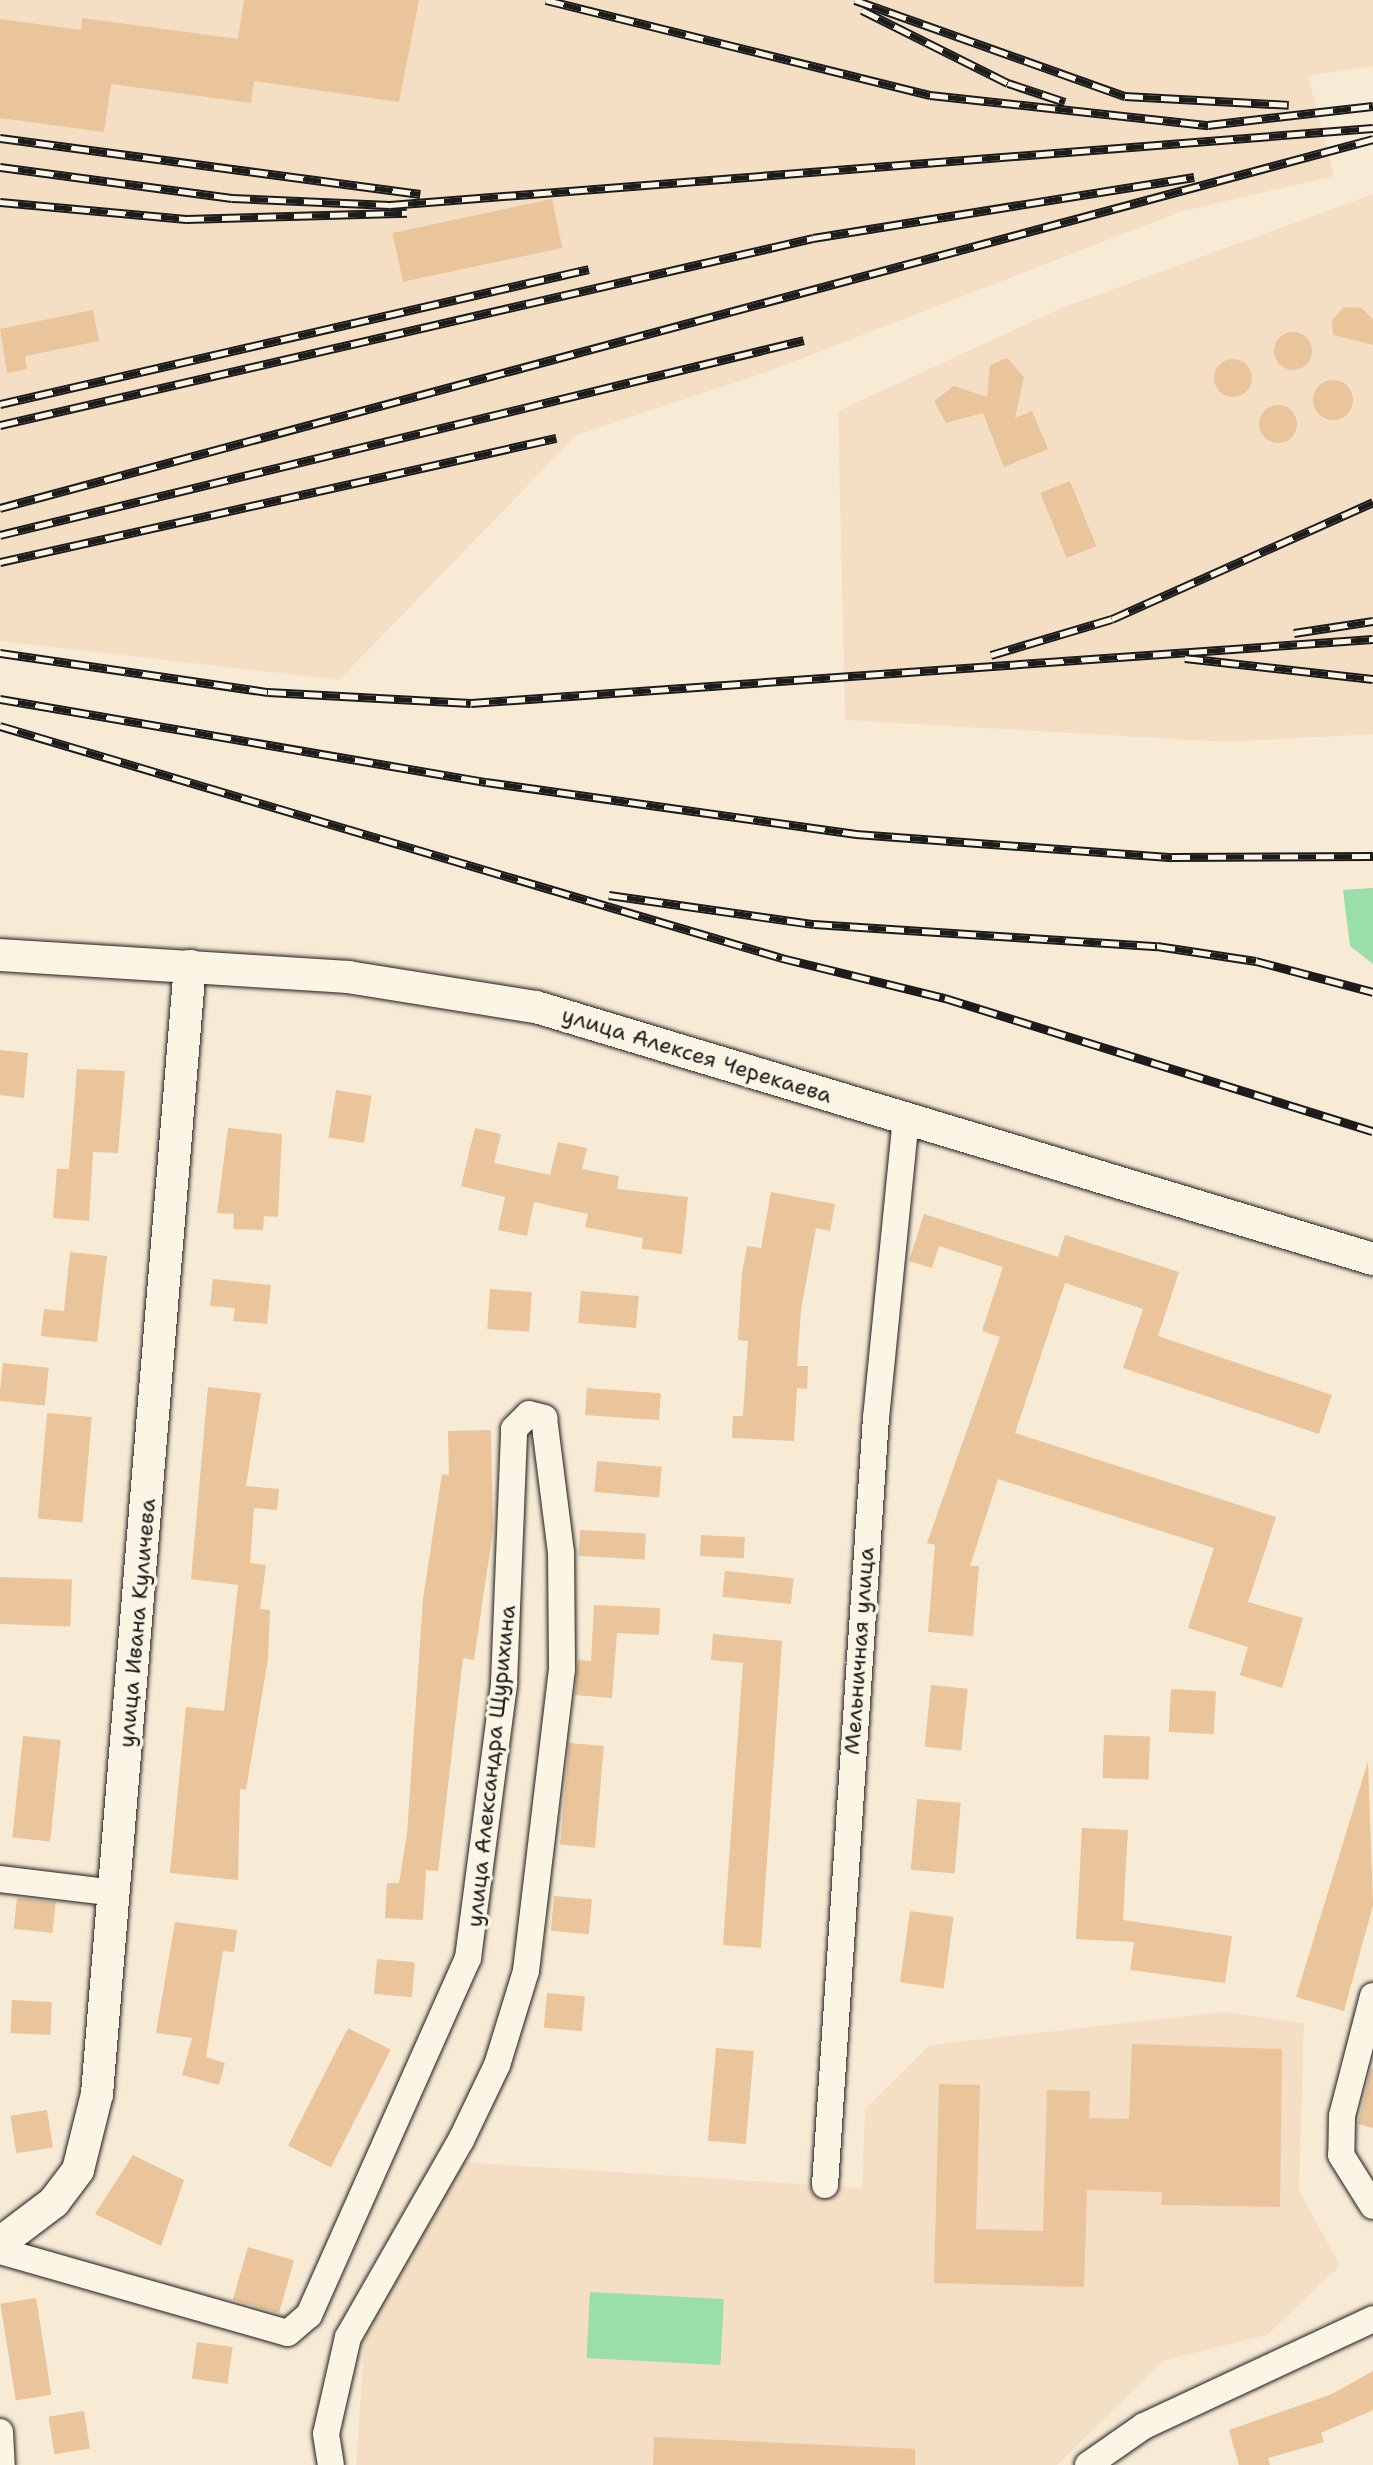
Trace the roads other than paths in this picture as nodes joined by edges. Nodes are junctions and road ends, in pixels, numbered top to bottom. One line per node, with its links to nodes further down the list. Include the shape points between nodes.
1 (0, 955): 2 (street, улица Алексея Черекаева)
2 (190, 966): 3 (street, улица Алексея Черекаева, via 348,977 536,1007); 6 (street, улица Ивана Куличева)
3 (906, 1118): 4 (street, улица Алексея Черекаева); 8 (street, Мельничная улица, via 873,1450)
4 (1373, 1259)
5 (0, 1879): 6 (street)
6 (116, 1893): 10 (street, улица Ивана Куличева, via 103,2043 82,2156 54,2202)
7 (1373, 1996): 9 (street, via 1342,2116 1341,2155)
8 (825, 2185)
9 (1369, 2197)
10 (0, 2243)
11 (0, 2251): 15 (street, улица Александра Щурихина, via 288,2333 309,2315 332,2276 468,1958 504,1683 514,1429 529,1414 550,1429 562,1669 526,1971 497,2065 461,2140 351,2327 328,2422)
12 (1373, 2319): 16 (street, via 1144,2426)
13 (0, 2432): 14 (street)
14 (2, 2465)
15 (331, 2465)
16 (1088, 2465)

